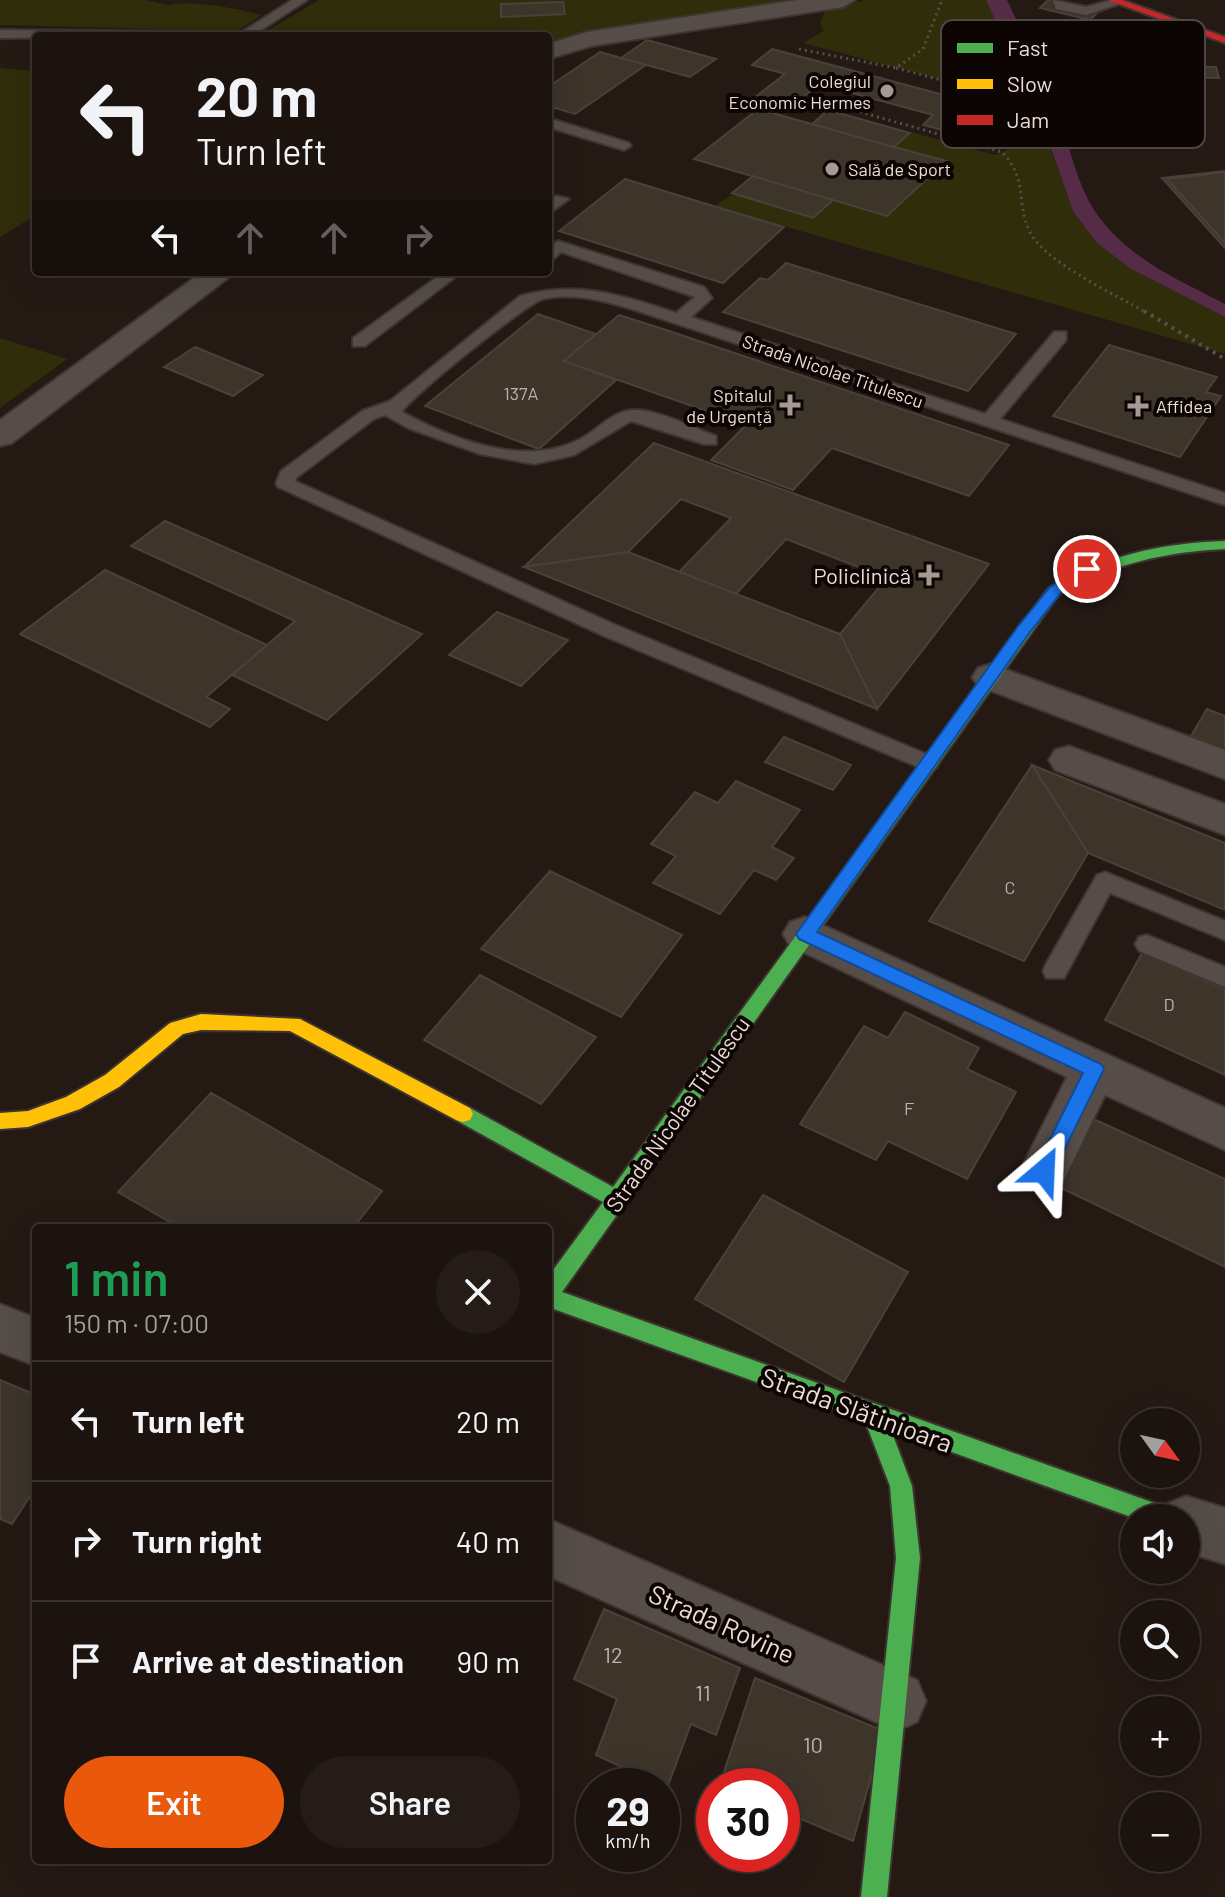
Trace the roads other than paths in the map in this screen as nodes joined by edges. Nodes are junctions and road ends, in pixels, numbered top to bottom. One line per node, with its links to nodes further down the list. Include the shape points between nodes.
1 (278, 0): 5 (lane)
2 (843, 0): 15 (street, via 587,39)
3 (1059, 0): 4 (lane, via 1061,6 1086,11)
4 (1116, 1): 6 (street)
5 (298, 2): 10 (lane)
6 (1172, 19): 7 (street)
7 (1178, 20)
8 (1205, 25): 9 (street)
9 (1225, 28)
10 (249, 32)
11 (1205, 32): 14 (street)
12 (0, 34): 13 (lane)
13 (32, 34)
14 (1225, 40)
15 (552, 51)
16 (552, 123): 17 (lane)
17 (624, 146)
18 (552, 249): 23 (lane, via 698,290 704,298)
19 (216, 276): 28 (street)
20 (449, 276): 25 (lane)
21 (543, 276): 22 (lane)
22 (550, 290): 23 (lane, Strada Nicolae Titulescu, via 608,296); 26 (lane, via 526,299)
23 (679, 319): 27 (lane, Strada Nicolae Titulescu)
24 (1060, 336): 27 (lane)
25 (359, 342)
26 (396, 405): 29 (lane, via 393,414 403,420 520,460 567,452 627,414); 35 (lane, via 368,415 288,475 285,483 611,631)
27 (988, 422): 30 (lane, Strada Nicolae Titulescu)
28 (0, 436)
29 (710, 440)
30 (1225, 499)
31 (1225, 545): 32 (street, Strada Nicolae Titulescu, via 1160,547 1087,569 1054,591)
32 (991, 677): 34 (street); 35 (street, Strada Nicolae Titulescu)
33 (1069, 760): 36 (street)
34 (1214, 761): 36 (street)
35 (928, 763): 39 (street, Strada Nicolae Titulescu)
36 (1179, 802): 37 (street)
37 (1225, 820)
38 (1225, 931): 41 (lane, via 1105,881)
39 (805, 934): 43 (street); 47 (street, Strada Nicolae Titulescu)
40 (1147, 944): 42 (lane)
41 (1055, 971)
42 (1225, 977)
43 (1094, 1069): 45 (street); 46 (street)
44 (0, 1121): 47 (street, via 28,1119 73,1103 112,1081 177,1028 201,1022 293,1024)
45 (1225, 1130)
46 (1044, 1171)
47 (616, 1199): 48 (street, Strada Nicolae Titulescu)
48 (552, 1290)
49 (552, 1297): 52 (street, Strada Slătinioara)
50 (0, 1328): 51 (street)
51 (32, 1340)
52 (874, 1416): 53 (street, Strada Slătinioara); 57 (street, via 901,1486 908,1558)
53 (1126, 1504)
54 (1200, 1528): 55 (street)
55 (1225, 1536)
56 (552, 1549): 57 (street, Strada Rovine)
57 (896, 1701): 58 (street)
58 (874, 1897)

